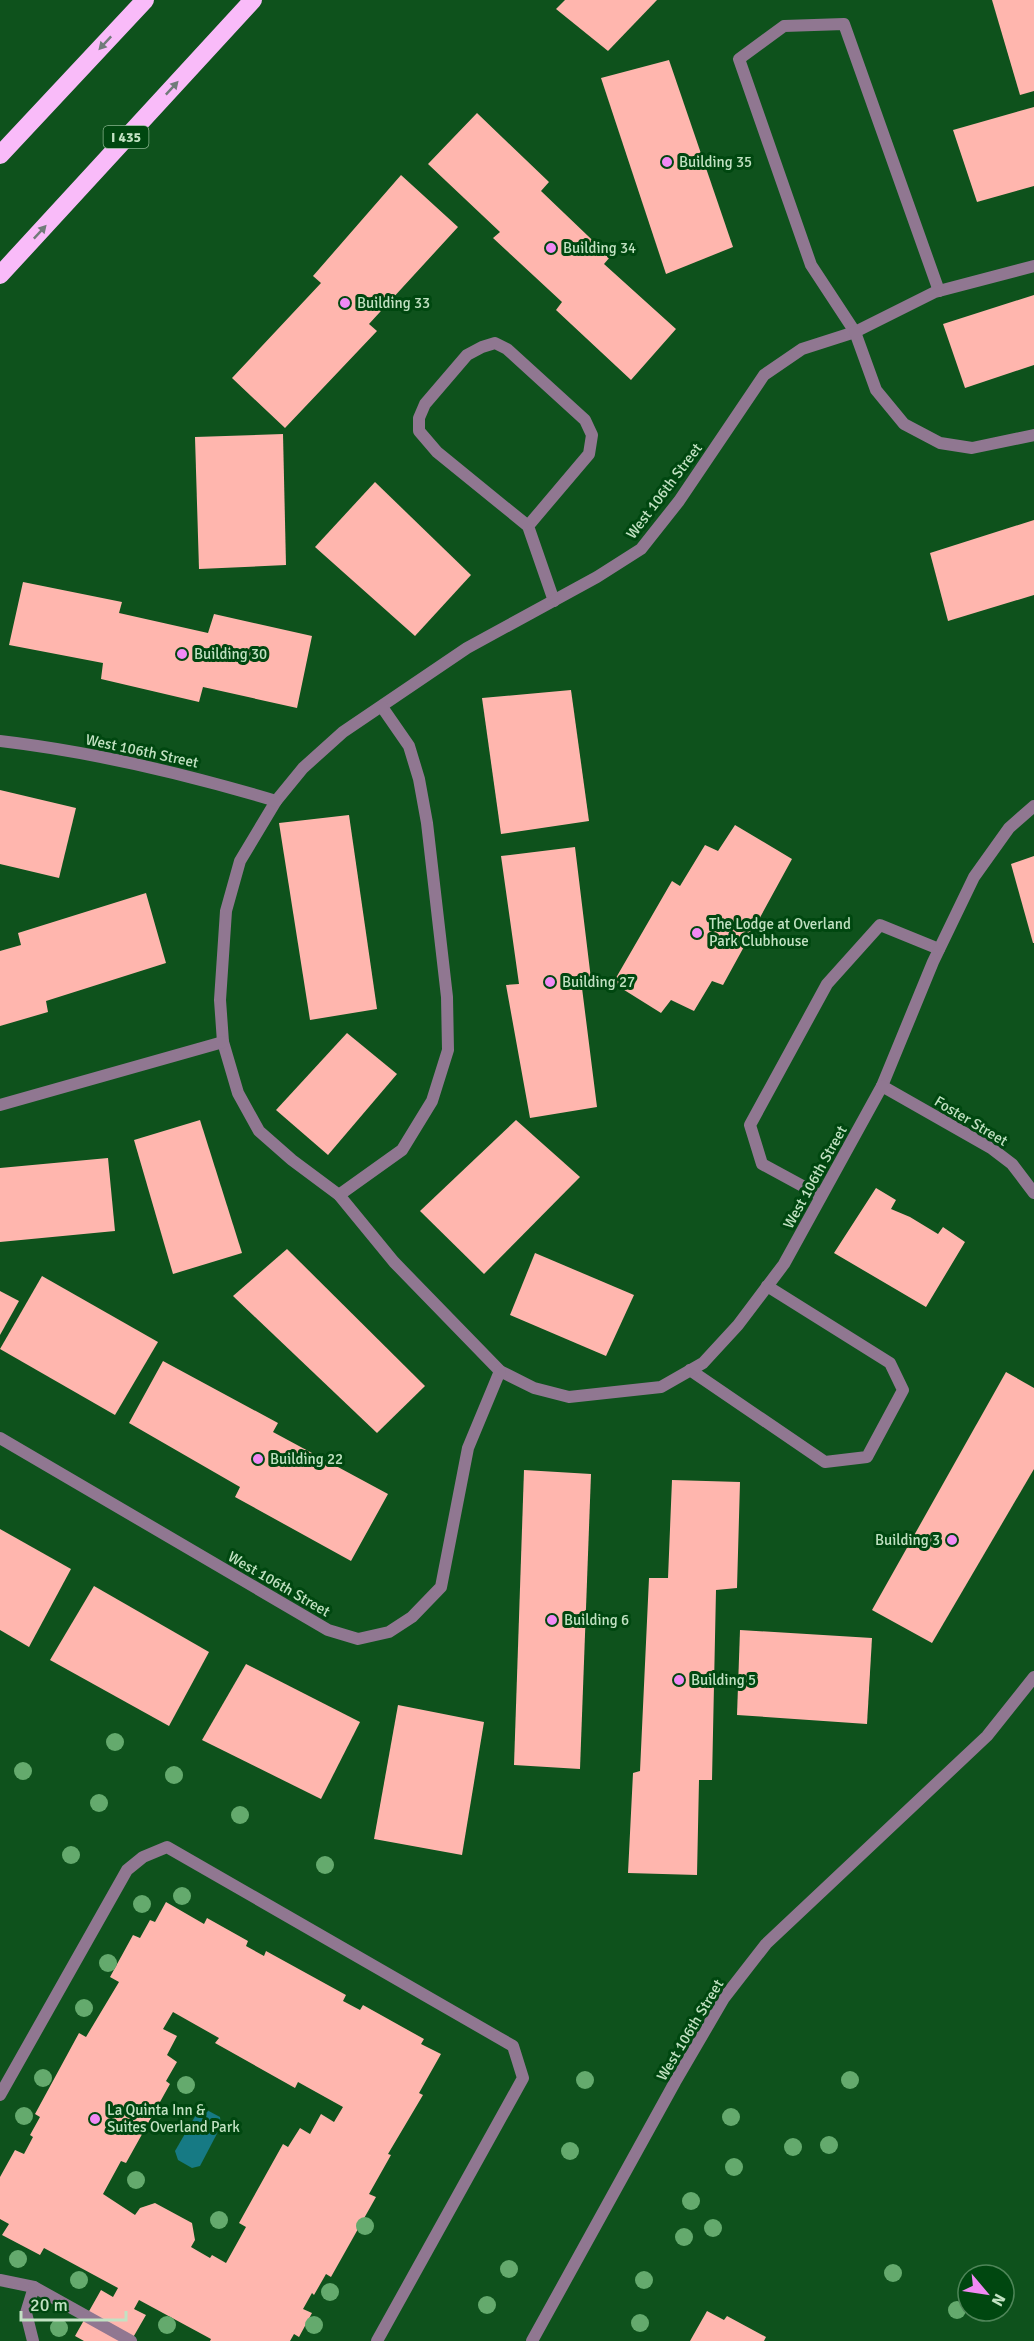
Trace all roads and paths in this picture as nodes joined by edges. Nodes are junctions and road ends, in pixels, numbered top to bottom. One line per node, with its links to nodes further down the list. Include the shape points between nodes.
1 (145, 0): 3 (highway, one-way to 3)
2 (253, 0): 5 (highway, I 435, one-way to 2)
3 (0, 155)
4 (1034, 266): 6 (street, West 106th Street)
5 (0, 275)
6 (939, 291): 7 (street, West 106th Street); 7 (street, via 844,24 784,26 739,59 811,265)
7 (855, 332): 8 (street, via 876,390 904,424 940,443 972,448); 10 (street, West 106th Street, via 802,349 764,375 679,501 641,549)
8 (1034, 435)
9 (528, 526): 9 (street, via 437,452 419,431 425,404 467,355 495,343 507,349 585,420 592,435 589,454); 10 (street)
10 (554, 601): 11 (street, West 106th Street, via 467,648)
11 (382, 706): 13 (street, West 106th Street, via 343,732 303,768); 20 (street, via 409,746 419,779 447,997 448,1050 432,1101 402,1150)
12 (0, 741): 13 (street, West 106th Street, via 83,753 193,776)
13 (276, 801): 16 (street, West 106th Street, via 240,861 226,911 220,1000)
14 (1034, 806): 15 (street, West 106th Street, via 1009,828 974,878)
15 (939, 949): 17 (street, West 106th Street); 21 (street, via 880,925 827,984 750,1125 762,1164)
16 (223, 1042): 18 (street); 20 (street, West 106th Street, via 238,1093 259,1131)
17 (882, 1086): 19 (street, Foster Street, via 991,1148 1012,1164); 21 (street, West 106th Street)
18 (0, 1105)
19 (1034, 1193)
20 (339, 1196): 24 (street, West 106th Street, via 394,1262)
21 (821, 1196): 22 (street, West 106th Street, via 784,1264)
22 (767, 1286): 23 (street, West 106th Street, via 738,1325 703,1363); 23 (street, via 890,1363 903,1390 867,1457 825,1462)
23 (690, 1370): 24 (street, West 106th Street, via 661,1387 569,1397 534,1388)
24 (500, 1371): 25 (street, West 106th Street, via 468,1448 441,1587 412,1617 389,1632 357,1639 328,1630)
25 (0, 1438)
26 (1034, 1677): 33 (street, West 106th Street, via 987,1736 766,1944 724,1998)
27 (0, 2095): 32 (street, via 128,1869 142,1857 167,1847 513,2046 523,2078)
28 (0, 2280): 29 (street)
29 (34, 2287): 30 (street, via 26,2313); 31 (street)
30 (33, 2341)
31 (131, 2341)
32 (377, 2341)
33 (532, 2341)

